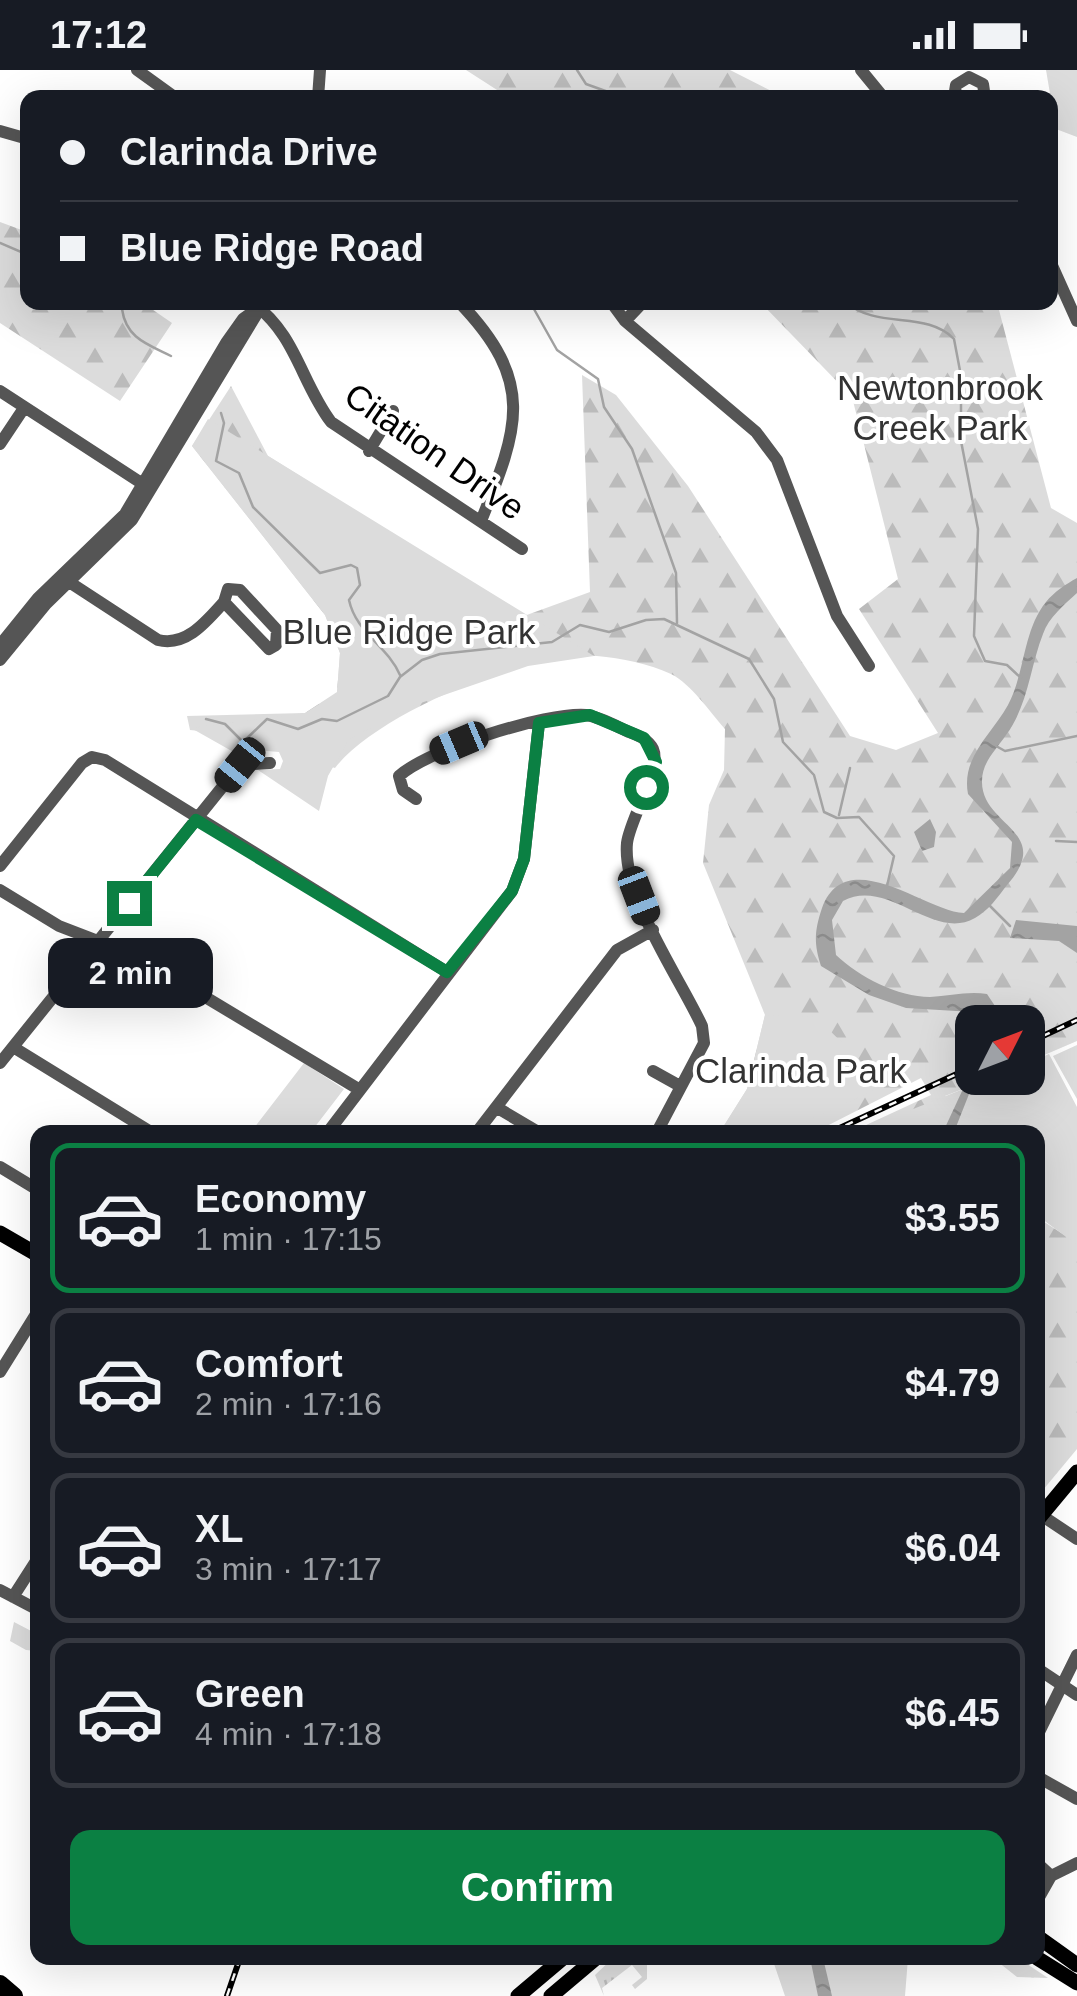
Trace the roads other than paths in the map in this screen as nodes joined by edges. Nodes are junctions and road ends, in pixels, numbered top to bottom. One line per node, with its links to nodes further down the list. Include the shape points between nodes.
1 (137, 70): 3 (street)
2 (860, 70): 4 (street)
3 (165, 90)
4 (877, 90)
5 (955, 90): 6 (street, via 969,77)
6 (984, 90)
7 (1058, 279): 14 (street)
8 (252, 310): 20 (street, via 226,343)
9 (264, 310): 19 (street, Citation Drive, via 290,338 314,400)
10 (467, 310): 21 (street, via 492,336 516,409 508,455)
11 (617, 310): 13 (street)
12 (636, 310): 13 (street)
13 (625, 321): 29 (street, via 756,432 777,460 837,616)
14 (1077, 321)
15 (0, 391): 16 (street)
16 (24, 408): 18 (street); 20 (street)
17 (394, 411): 19 (street)
18 (0, 444)
19 (369, 451): 21 (street, Citation Drive)
20 (147, 486): 23 (street)
21 (481, 520): 22 (street, Citation Drive)
22 (522, 550)
23 (65, 579): 24 (street, via 172,644 190,636); 27 (street); 28 (street)
24 (224, 602): 25 (street, via 228,589 240,590); 26 (street)
25 (260, 614): 26 (street); 26 (street, via 277,630 276,645 268,649)
26 (246, 627)
27 (0, 645)
28 (0, 660)
29 (869, 666)
30 (539, 723): 32 (street, via 459,743 413,763 399,776 403,790); 36 (street, via 590,715 644,738 652,748 656,762 627,845 630,874); 38 (street, via 524,859 512,891)
31 (270, 764): 33 (street, via 240,765)
32 (416, 799)
33 (196, 820): 34 (street, via 92,757); 37 (street); 38 (street)
34 (0, 866)
35 (0, 890): 37 (street)
36 (653, 930): 42 (street, via 702,1026 704,1043); 44 (street, via 617,950)
37 (98, 941): 39 (street); 43 (street, via 137,956)
38 (447, 972): 43 (street)
39 (13, 1047): 40 (street); 45 (street)
40 (0, 1063)
41 (653, 1071): 42 (street)
42 (680, 1086): 49 (street)
43 (360, 1090): 46 (street)
44 (496, 1107): 47 (street); 48 (street)
45 (140, 1125)
46 (333, 1125)
47 (482, 1125)
48 (526, 1125)
49 (660, 1125)
50 (0, 1167): 51 (street)
51 (30, 1185)
52 (0, 1232): 53 (main road)
53 (30, 1250)
54 (30, 1324): 55 (street)
55 (0, 1372)
56 (1077, 1472): 57 (main road)
57 (1045, 1510)
58 (1045, 1520): 59 (street)
59 (1077, 1539)
60 (30, 1571): 62 (street)
61 (0, 1590): 62 (street)
62 (14, 1597): 63 (street)
63 (30, 1606)
64 (1077, 1655): 66 (street)
65 (1045, 1674): 66 (street)
66 (1061, 1685): 67 (street); 68 (street)
67 (1077, 1694)
68 (1045, 1709)
69 (1045, 1781): 70 (street)
70 (1077, 1799)
71 (1045, 1870): 73 (street)
72 (1073, 1870): 73 (street)
73 (1051, 1876): 74 (street)
74 (1045, 1887)
75 (1045, 1942): 80 (main road)
76 (1045, 1963): 82 (main road)
77 (552, 1965): 85 (main road)
78 (563, 1965): 81 (street)
79 (588, 1965): 81 (main road)
80 (1077, 1965)
81 (573, 1978): 86 (main road)
82 (1077, 1983)
83 (0, 1984): 84 (highway)
84 (14, 1996)
85 (518, 1996)
86 (552, 1996)

